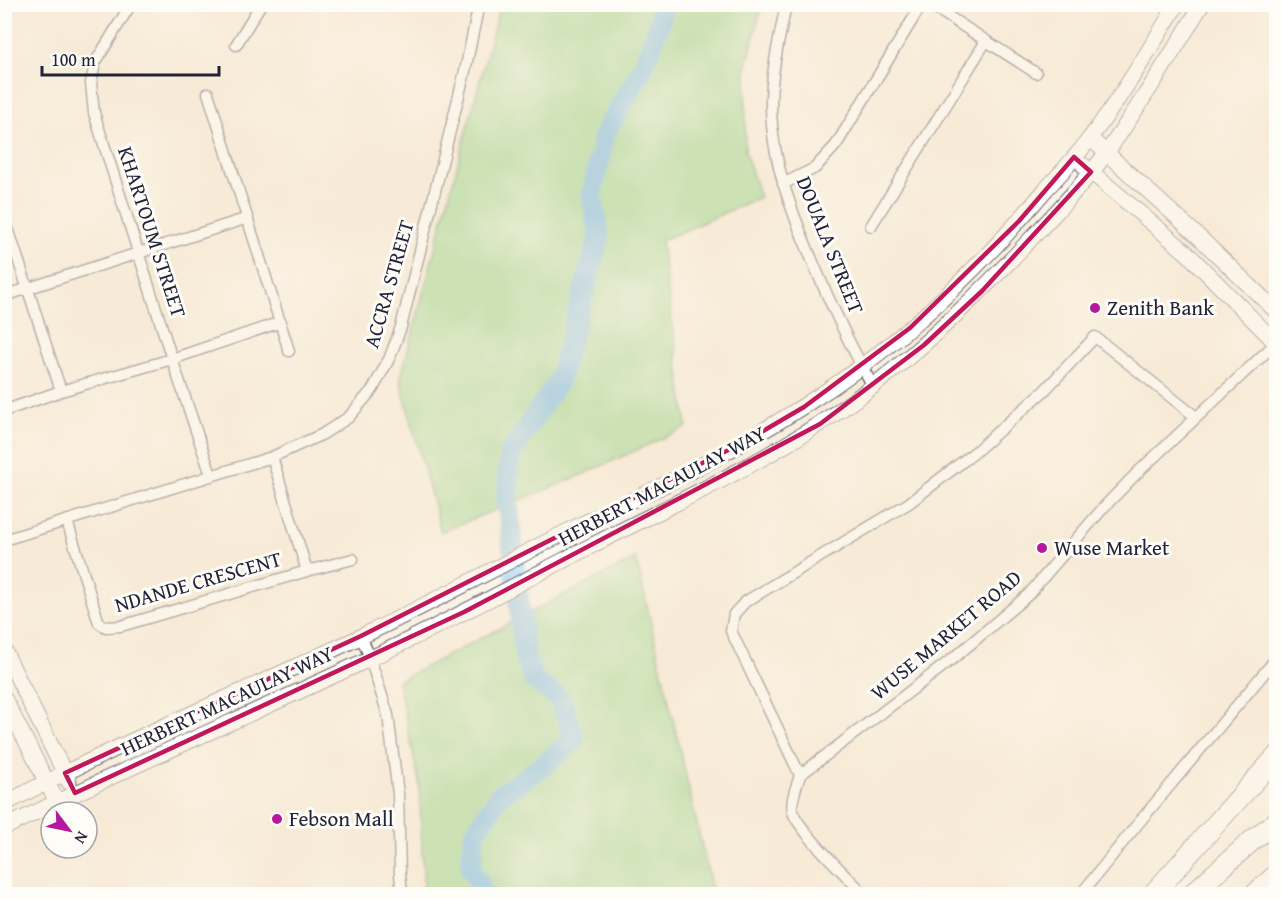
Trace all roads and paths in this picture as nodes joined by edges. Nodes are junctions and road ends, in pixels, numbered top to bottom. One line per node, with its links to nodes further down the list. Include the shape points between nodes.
1 (131, 4): 21 (street, KHARTOUM STREET, via 95,63 91,83 94,113)
2 (261, 4): 10 (street)
3 (479, 4): 34 (street, ACCRA STREET, via 401,327 390,357 373,389 349,417 323,434)
4 (786, 4): 17 (street, DOUALA STREET, via 771,105)
5 (922, 4): 17 (street, via 836,145 815,168)
6 (929, 4): 9 (street)
7 (1177, 4): 13 (main road, HERBERT MACAULAY WAY)
8 (1202, 4): 14 (main road, HERBERT MACAULAY WAY)
9 (986, 40): 11 (street); 20 (street)
10 (236, 45)
11 (1036, 73)
12 (208, 93): 19 (street)
13 (1090, 138): 14 (main road); 15 (main road, HERBERT MACAULAY WAY)
14 (1106, 153): 16 (main road, HERBERT MACAULAY WAY); 24 (main road)
15 (1074, 157): 16 (main road); 29 (main road, HERBERT MACAULAY WAY, via 1020,221 964,277)
16 (1091, 172): 26 (main road, via 1187,253); 30 (main road, HERBERT MACAULAY WAY, via 982,291)
17 (783, 184): 29 (street, DOUALA STREET, via 828,297)
18 (4, 216): 22 (street)
19 (248, 218): 21 (street); 25 (street)
20 (871, 226)
21 (138, 253): 22 (street); 28 (street, KHARTOUM STREET)
22 (28, 288): 23 (street); 31 (street)
23 (4, 296)
24 (1276, 311)
25 (281, 322): 27 (street); 28 (street)
26 (1276, 343): 33 (street, WUSE MARKET ROAD)
27 (289, 351)
28 (172, 359): 31 (street); 35 (street, KHARTOUM STREET)
29 (862, 366): 30 (street, DOUALA STREET); 40 (main road, HERBERT MACAULAY WAY, via 804,407 688,473)
30 (873, 386): 42 (main road, HERBERT MACAULAY WAY, via 794,440 696,493)
31 (61, 392): 32 (street)
32 (4, 411)
33 (1196, 417): 47 (street, WUSE MARKET ROAD, via 1104,507 1028,595 955,657); 47 (street, via 1095,337 1010,422 909,503 745,602 734,614 731,631)
34 (272, 457): 35 (street, ACCRA STREET); 39 (street, NDANDE CRESCENT)
35 (211, 475): 36 (street, ACCRA STREET)
36 (67, 520): 37 (street, ACCRA STREET); 39 (street, NDANDE CRESCENT, via 99,623 106,627 122,626)
37 (4, 540)
38 (353, 559): 39 (street, NDANDE CRESCENT)
39 (307, 571)
40 (361, 636): 42 (street); 46 (main road, HERBERT MACAULAY WAY)
41 (4, 650): 46 (main road)
42 (370, 658): 49 (main road, HERBERT MACAULAY WAY); 57 (street, via 388,715 398,794)
43 (1276, 659): 59 (street)
44 (4, 698): 48 (main road)
45 (1276, 757): 60 (highway)
46 (65, 773): 48 (main road, HERBERT MACAULAY WAY); 49 (main road)
47 (800, 775): 58 (street, via 793,813)
48 (47, 782): 50 (main road); 52 (main road, HERBERT MACAULAY WAY)
49 (75, 793): 51 (main road, HERBERT MACAULAY WAY)
50 (56, 800)
51 (59, 800)
52 (4, 804)
53 (39, 810): 55 (main road, HERBERT MACAULAY WAY)
54 (1276, 822): 61 (highway)
55 (4, 828)
56 (1276, 875): 62 (highway)
57 (402, 894)
58 (864, 894)
59 (1081, 894)
60 (1153, 894)
61 (1192, 894)
62 (1255, 894)

